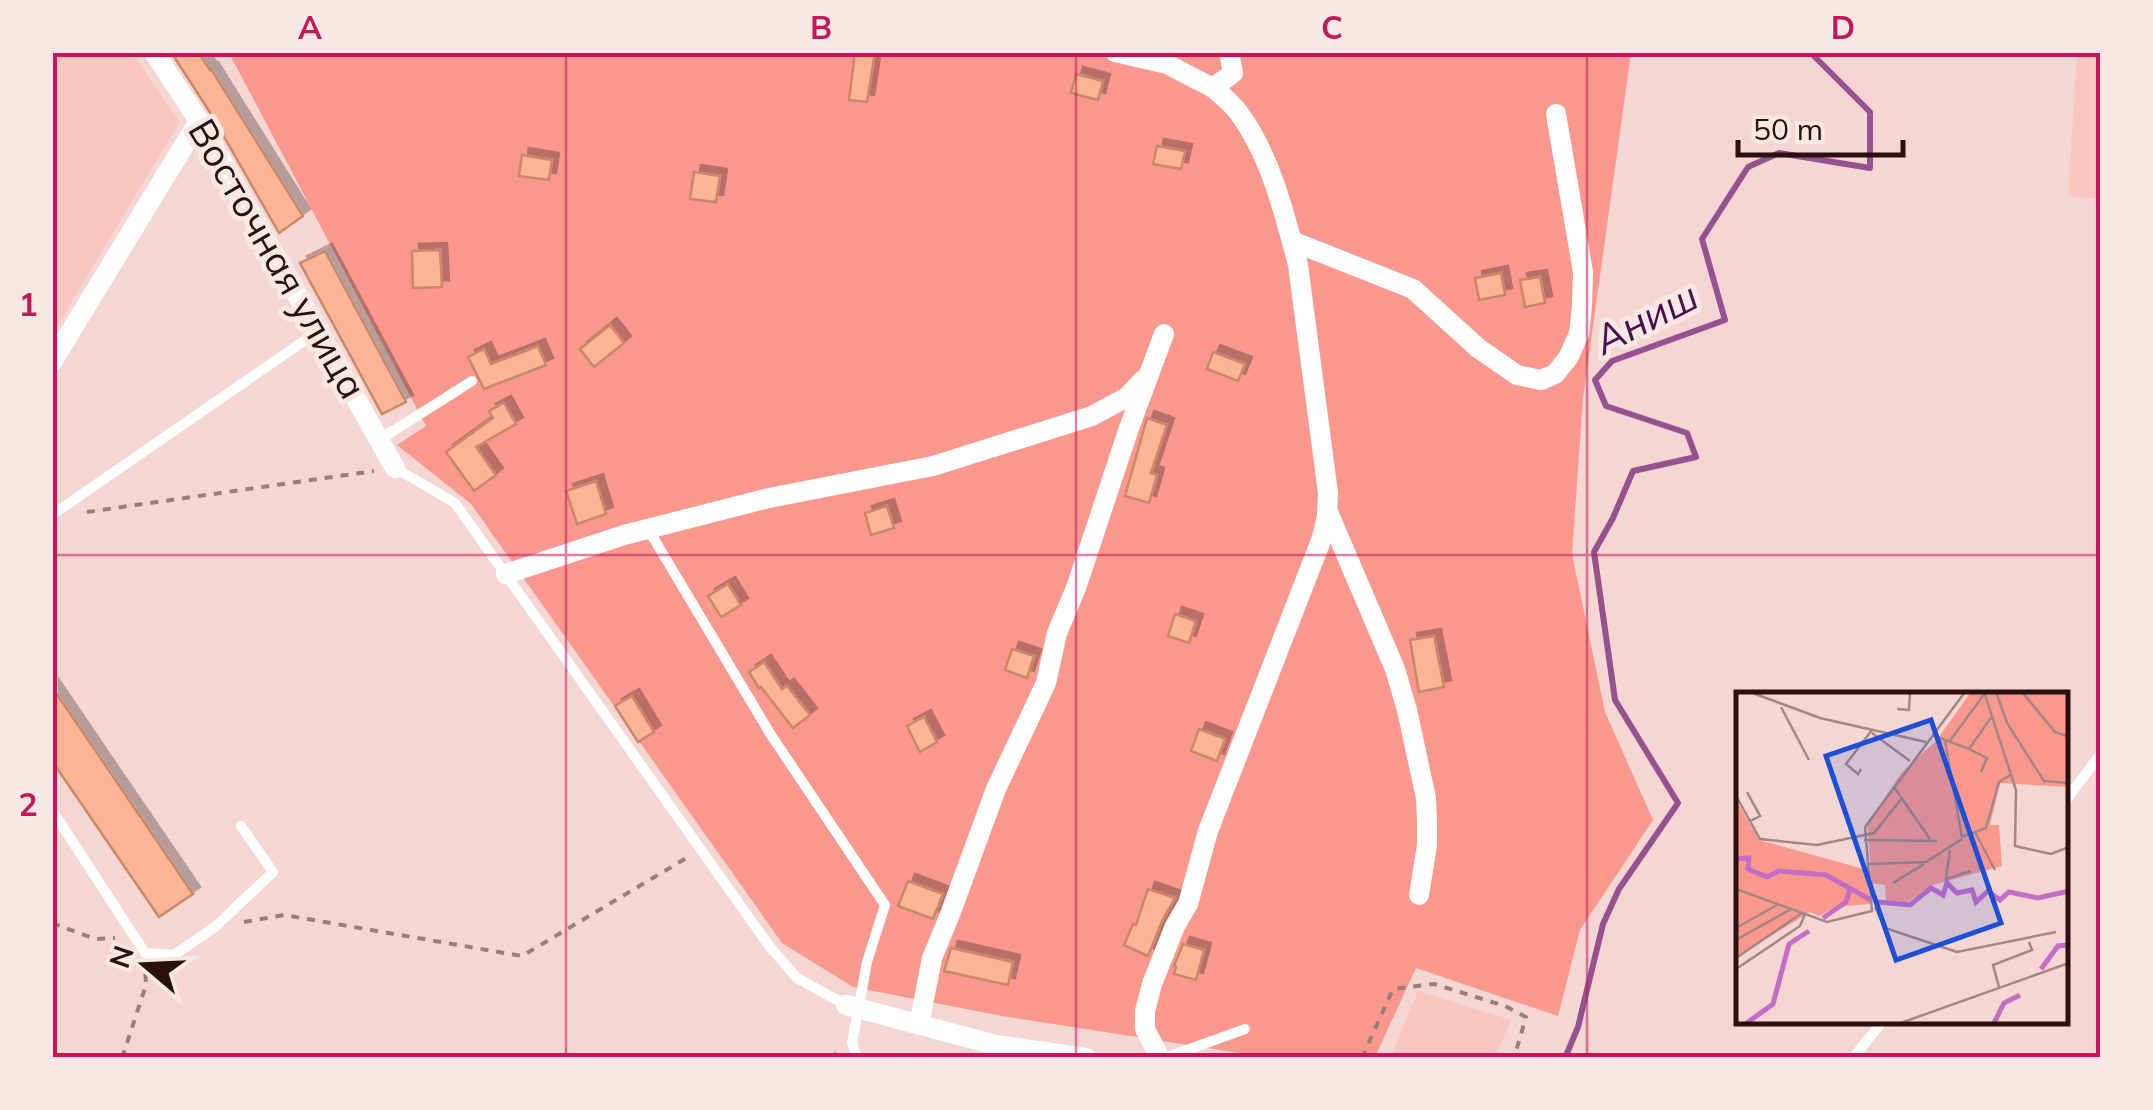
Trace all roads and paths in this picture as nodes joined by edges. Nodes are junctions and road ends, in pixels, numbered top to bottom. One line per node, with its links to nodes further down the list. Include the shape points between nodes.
1 (154, 52): 6 (street, Восточная улица)
2 (1115, 52): 4 (street, via 1168,64)
3 (1230, 52): 4 (street, via 1233,73)
4 (1214, 88): 7 (street, via 1240,114 1260,150)
5 (1556, 114): 7 (street, via 1583,272 1579,334 1555,374 1541,380 1517,375 1413,289)
6 (200, 121): 8 (street, Восточная улица); 10 (street)
7 (1292, 241): 15 (street)
8 (318, 332): 13 (street, Восточная улица); 17 (lane)
9 (1164, 334): 11 (street)
10 (52, 362)
11 (1148, 375): 18 (street, via 1127,397 1092,416 932,466); 31 (street, via 1057,632 1046,684 996,789 932,958)
12 (472, 381): 13 (lane)
13 (379, 440): 14 (street, Восточная улица)
14 (395, 468): 16 (path); 19 (lane, via 456,503)
15 (1328, 512): 25 (street, via 1407,710 1426,798); 37 (street, via 1208,832 1188,904 1152,984 1145,1029)
16 (72, 514)
17 (52, 515)
18 (648, 529): 19 (street); 30 (lane, via 885,905)
19 (506, 574): 24 (lane)
20 (2100, 755): 21 (lane)
21 (2068, 797)
22 (52, 810): 28 (lane)
23 (242, 826): 27 (lane, via 273,872)
24 (700, 849): 27 (path, via 522,956 284,915); 30 (lane, via 797,978)
25 (1419, 895)
26 (52, 924): 28 (path, via 95,939)
27 (214, 926): 29 (lane, via 174,954)
28 (135, 938): 29 (lane)
29 (145, 953): 34 (path, via 146,985)
30 (852, 1007): 31 (street); 35 (lane)
31 (920, 1025): 36 (street)
32 (1880, 1025): 40 (lane)
33 (1244, 1028): 37 (lane)
34 (122, 1058)
35 (857, 1058)
36 (1086, 1058)
37 (1162, 1058)
38 (1362, 1058): 39 (path, via 1393,989 1434,984 1526,1018)
39 (1514, 1058)
40 (1853, 1058)

